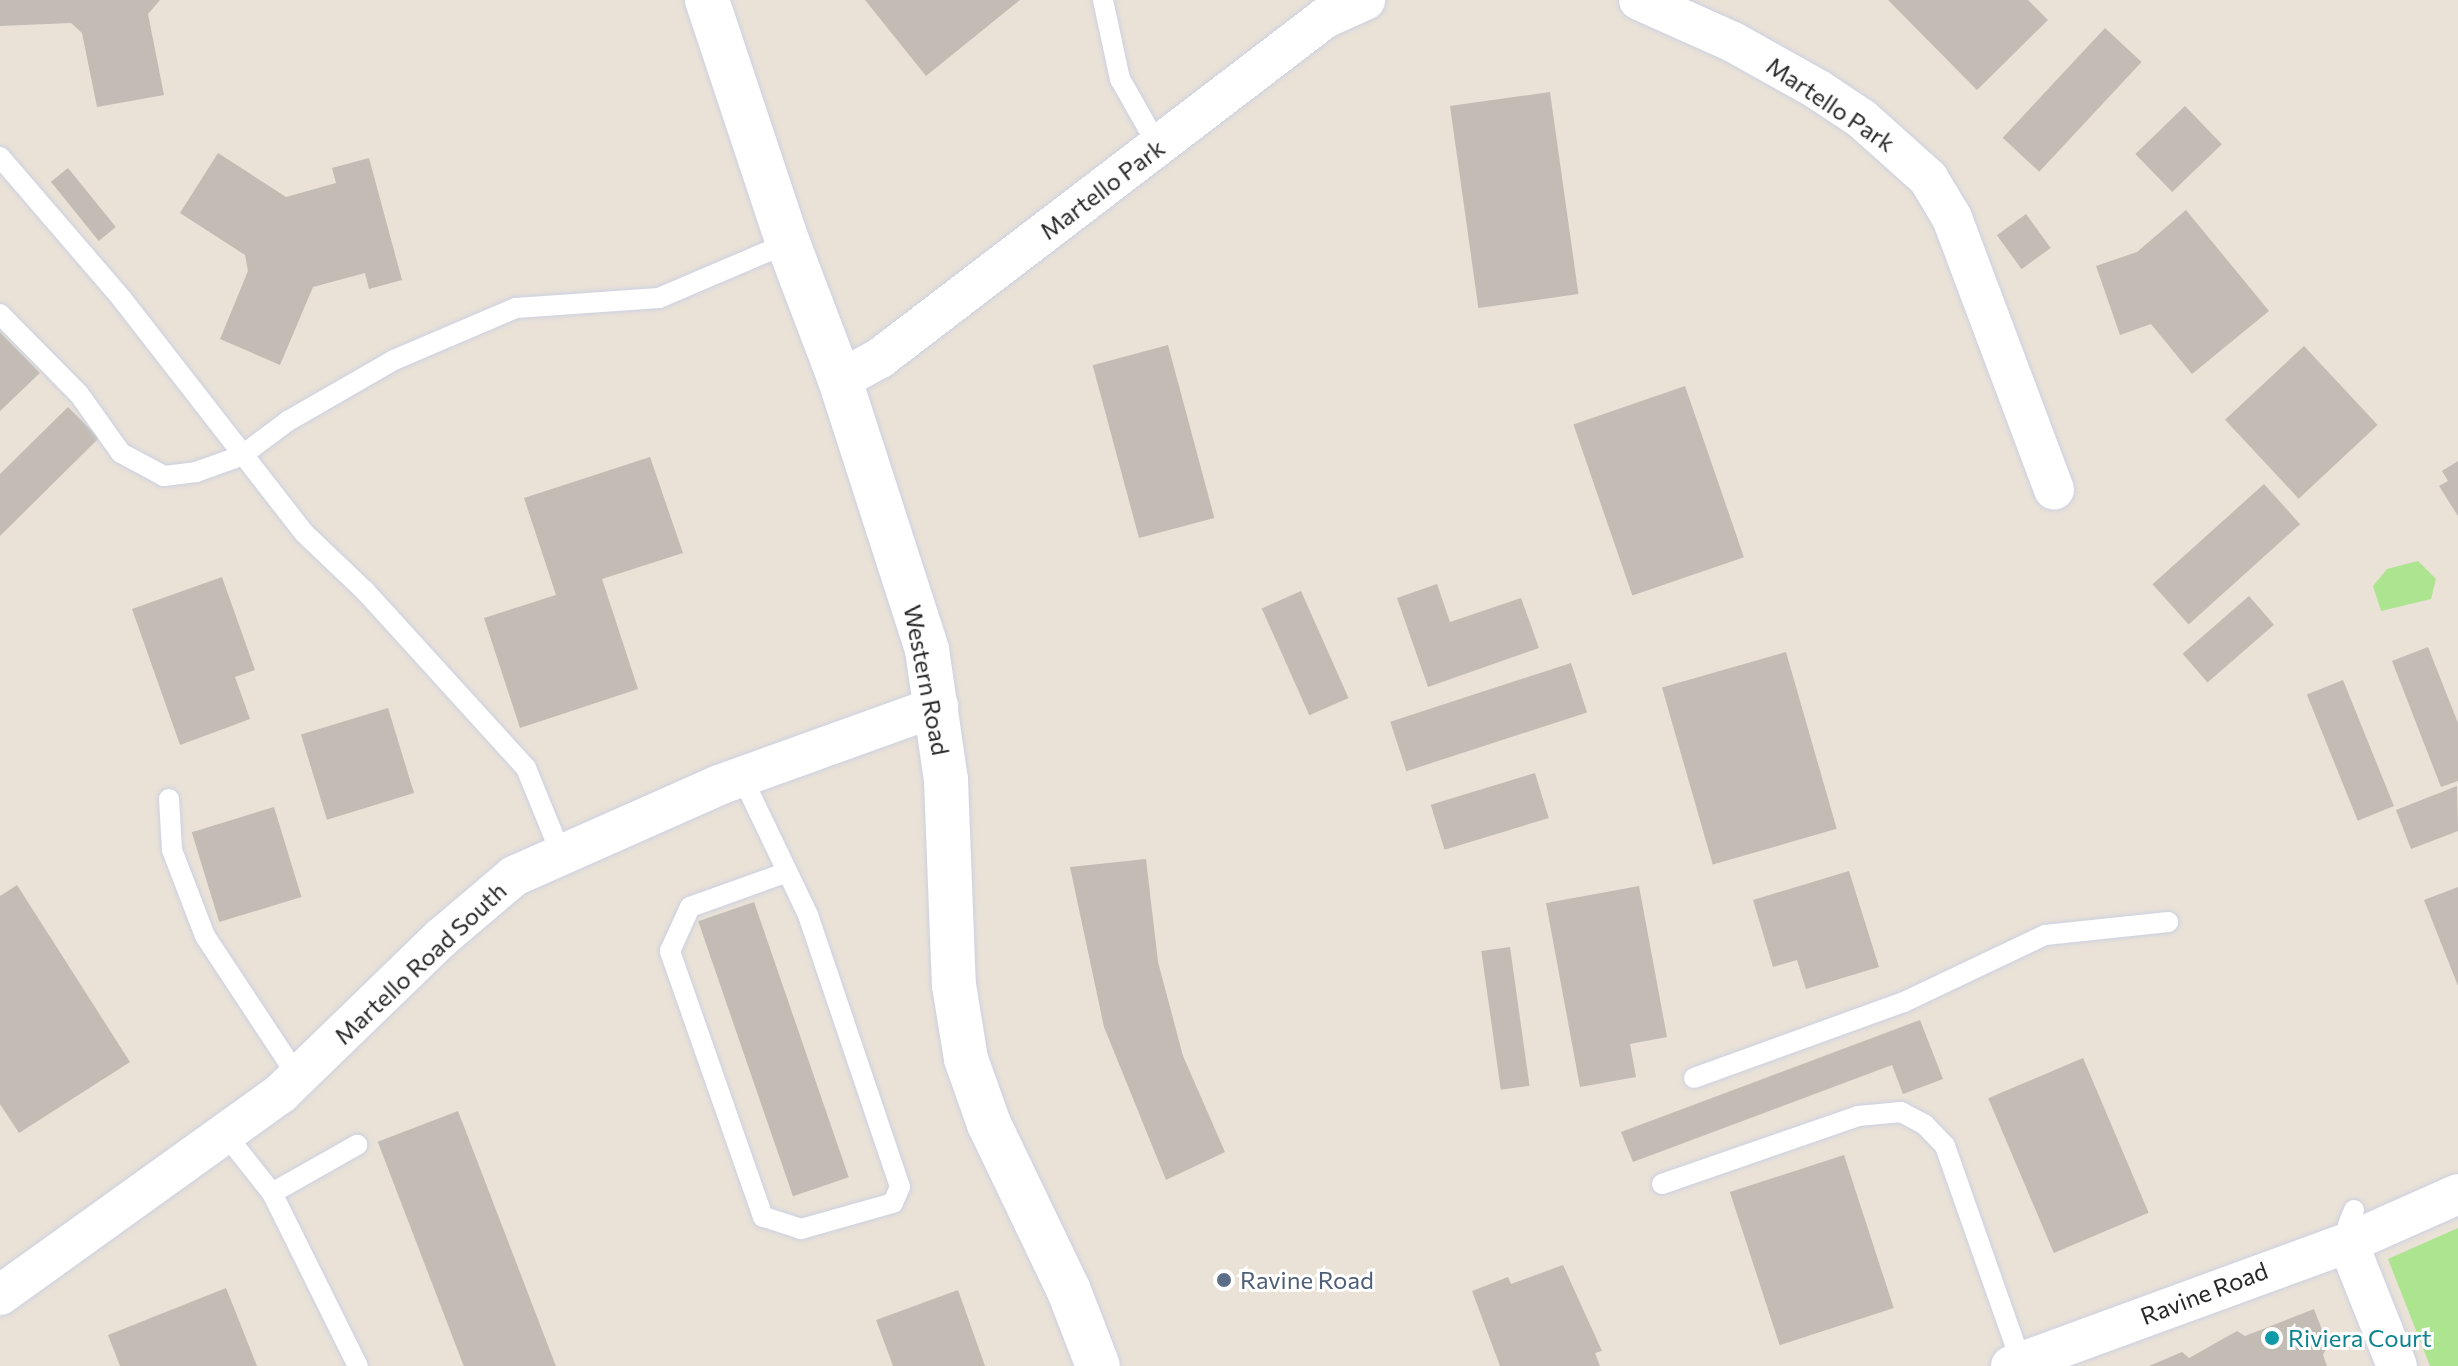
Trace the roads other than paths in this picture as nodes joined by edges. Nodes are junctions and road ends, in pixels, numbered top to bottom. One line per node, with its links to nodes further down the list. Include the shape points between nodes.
1 (707, 0): 8 (main road, Western Road)
2 (1103, 0): 6 (lane, via 1120,79)
3 (1365, 0): 5 (street, Martello Park)
4 (1639, 0): 12 (street, Martello Park, via 1733,42 1817,89 1862,119 1928,178 1952,218)
5 (1319, 9): 6 (street, Martello Park)
6 (1158, 146): 10 (street, Martello Park, via 880,358)
7 (0, 157): 11 (lane, via 141,321)
8 (788, 243): 10 (main road, Western Road); 11 (lane, via 659,298 516,308 456,331 315,406)
9 (0, 314): 11 (lane, via 79,394 121,453 164,476 196,472)
10 (840, 380): 13 (main road, Western Road, via 908,584)
11 (241, 456): 16 (lane, via 304,533 365,591 526,768)
12 (2054, 490)
13 (938, 706): 14 (street, Martello Road South); 30 (main road, Western Road, via 954,985 966,1059 989,1124 1069,1291)
14 (742, 777): 16 (street, Martello Road South); 17 (lane)
15 (169, 799): 19 (lane, via 172,850 205,936)
16 (562, 856): 19 (street, Martello Road South, via 514,876 441,938)
17 (785, 873): 17 (lane, via 808,915 900,1187 893,1203 801,1229 763,1217 670,951 690,907)
18 (2168, 922): 20 (lane, via 2045,935 1904,1002)
19 (298, 1077): 21 (street, Martello Road South)
20 (1694, 1078)
21 (226, 1135): 24 (lane); 27 (street, Martello Road South)
22 (357, 1145): 24 (lane)
23 (1662, 1184): 28 (lane, via 1858,1116 1901,1112 1925,1125 1945,1146)
24 (272, 1193): 29 (lane)
25 (2458, 1194): 26 (street, Ravine Road)
26 (2364, 1229): 28 (street, Ravine Road); 31 (street)
27 (0, 1295)
28 (2025, 1363)
29 (358, 1366)
30 (1098, 1366)
31 (2397, 1366)

